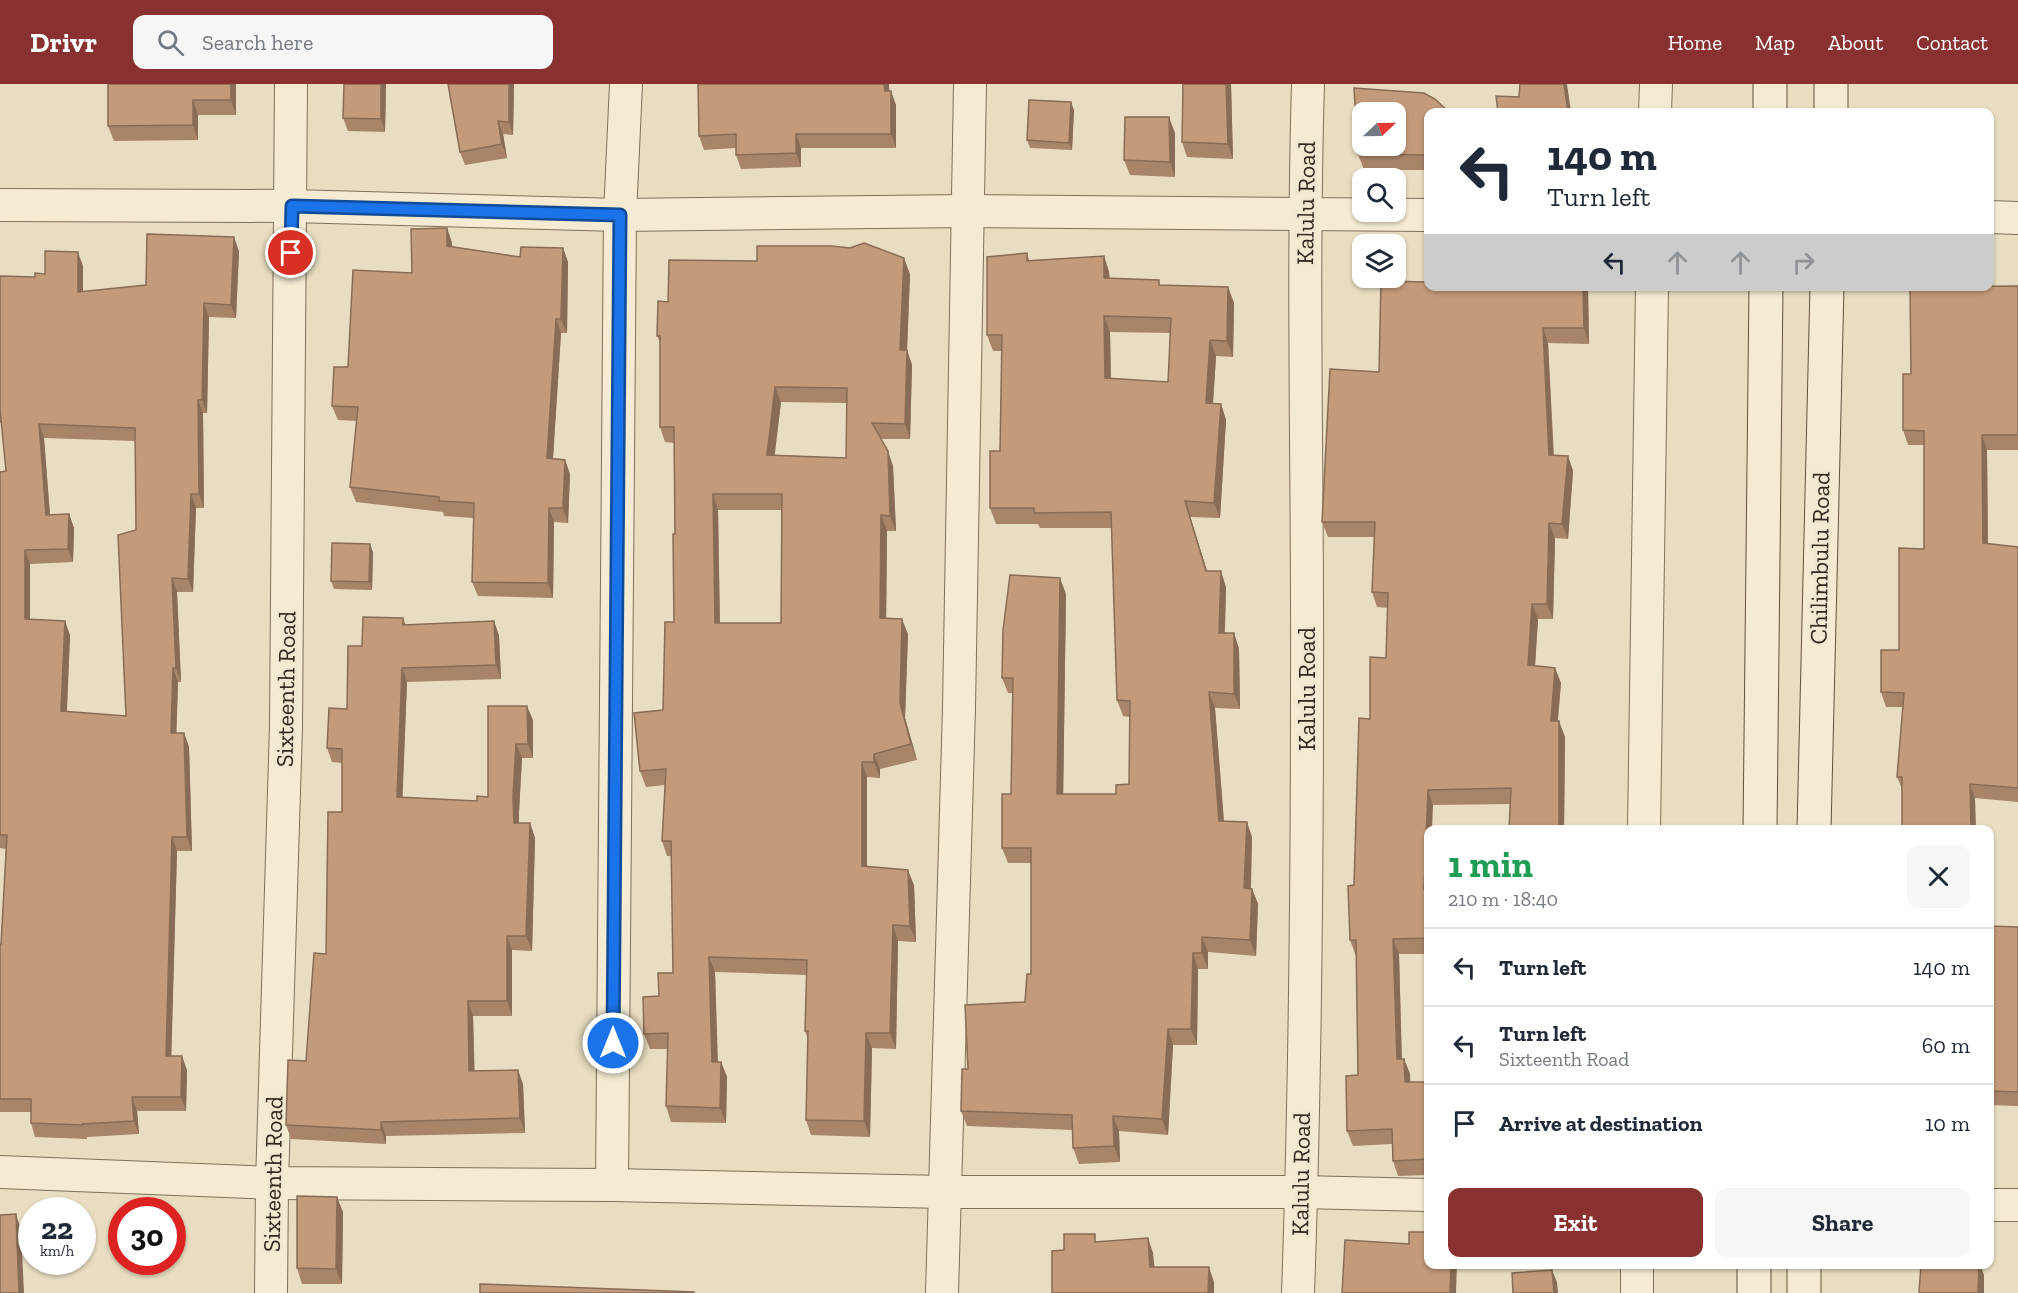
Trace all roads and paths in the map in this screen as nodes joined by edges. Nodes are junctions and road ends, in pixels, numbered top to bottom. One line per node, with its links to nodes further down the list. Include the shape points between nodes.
1 (291, 84): 12 (street, Sixteenth Road)
2 (626, 84): 16 (street)
3 (970, 84): 13 (street)
4 (1308, 84): 14 (street, Kalulu Road)
5 (1656, 84): 8 (street)
6 (1770, 84): 9 (main road)
7 (1831, 84): 10 (main road)
8 (1655, 108)
9 (1770, 108)
10 (1831, 108)
11 (0, 205): 12 (street)
12 (292, 206): 16 (street); 26 (street, Sixteenth Road, via 286,726)
13 (968, 212): 14 (street); 16 (street); 28 (street)
14 (1304, 214): 15 (street); 29 (street, Kalulu Road, via 1307,686)
15 (1424, 214)
16 (620, 215): 27 (street)
17 (1994, 217): 18 (street)
18 (2018, 218)
19 (1652, 291): 22 (street)
20 (1766, 291): 23 (main road)
21 (1827, 291): 24 (main road, Chilimbulu Road)
22 (1644, 825)
23 (1760, 825)
24 (1814, 825)
25 (0, 1172): 26 (street)
26 (272, 1183): 27 (street); 36 (street, Sixteenth Road)
27 (612, 1185): 28 (street)
28 (946, 1192): 29 (street); 37 (street)
29 (1301, 1192): 30 (street); 38 (street, Kalulu Road)
30 (1424, 1196)
31 (1994, 1205): 32 (street)
32 (2018, 1205)
33 (1637, 1269): 39 (street)
34 (1754, 1269): 40 (main road)
35 (1804, 1269): 41 (main road)
36 (271, 1293)
37 (942, 1293)
38 (1298, 1293)
39 (1636, 1293)
40 (1754, 1293)
41 (1804, 1293)

